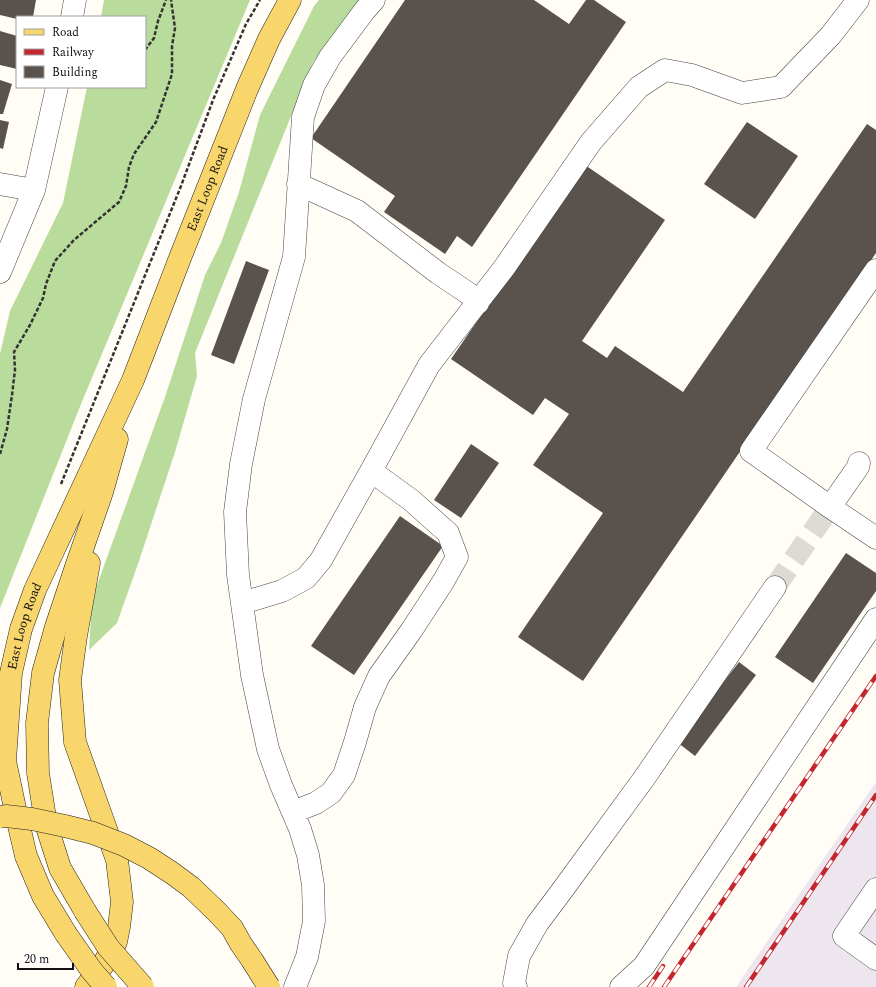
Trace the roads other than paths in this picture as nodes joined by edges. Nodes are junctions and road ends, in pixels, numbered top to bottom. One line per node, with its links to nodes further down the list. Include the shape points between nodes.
1 (75, 0): 5 (street)
2 (290, 0): 13 (main road, East Loop Road, via 247,89)
3 (374, 0): 8 (street, via 330,56 314,85 302,117)
4 (858, 0): 12 (street, via 832,35 781,87 742,93 692,75 665,70 639,87 591,142)
5 (72, 16)
6 (57, 88): 9 (street)
7 (0, 184): 9 (street)
8 (298, 184): 12 (street, via 357,211); 20 (street, via 294,257 254,399 240,464 235,512)
9 (34, 190): 11 (street)
10 (876, 270): 17 (street, via 751,451)
11 (0, 272)
12 (478, 303): 15 (street, via 429,365)
13 (133, 380): 16 (main road, East Loop Road); 22 (main road, East Loop Road, via 35,590 21,629 11,673)
14 (859, 463): 17 (street)
15 (371, 471): 20 (street, via 321,560 306,578 282,591); 24 (street, via 411,500 448,533 457,557 411,631 379,676 365,708 344,775 331,793 316,803)
16 (102, 492): 28 (main road, via 70,680 75,742 116,860 122,902 116,942); 30 (main road, East Loop Road, bridge, via 43,673 37,723 38,773 46,824 60,868 108,947)
17 (830, 507): 18 (street)
18 (876, 538)
19 (775, 587): 33 (street, via 645,777 537,924 519,956 514,982)
20 (242, 603): 24 (street, via 252,676 268,749)
21 (876, 619): 34 (street, via 644,966)
22 (6, 761): 23 (main road); 29 (main road, East Loop Road, bridge, via 26,856 43,896 66,934)
23 (0, 803)
24 (293, 812): 32 (street, via 308,855 313,885 314,921 307,957)
25 (0, 816): 31 (main road, bridge, via 32,819 93,833 149,858 191,887 232,928)
26 (876, 889): 27 (street, via 844,936)
27 (876, 959)
28 (86, 987)
29 (106, 987)
30 (143, 987)
31 (269, 987)
32 (295, 987)
33 (516, 987)
34 (621, 987)

